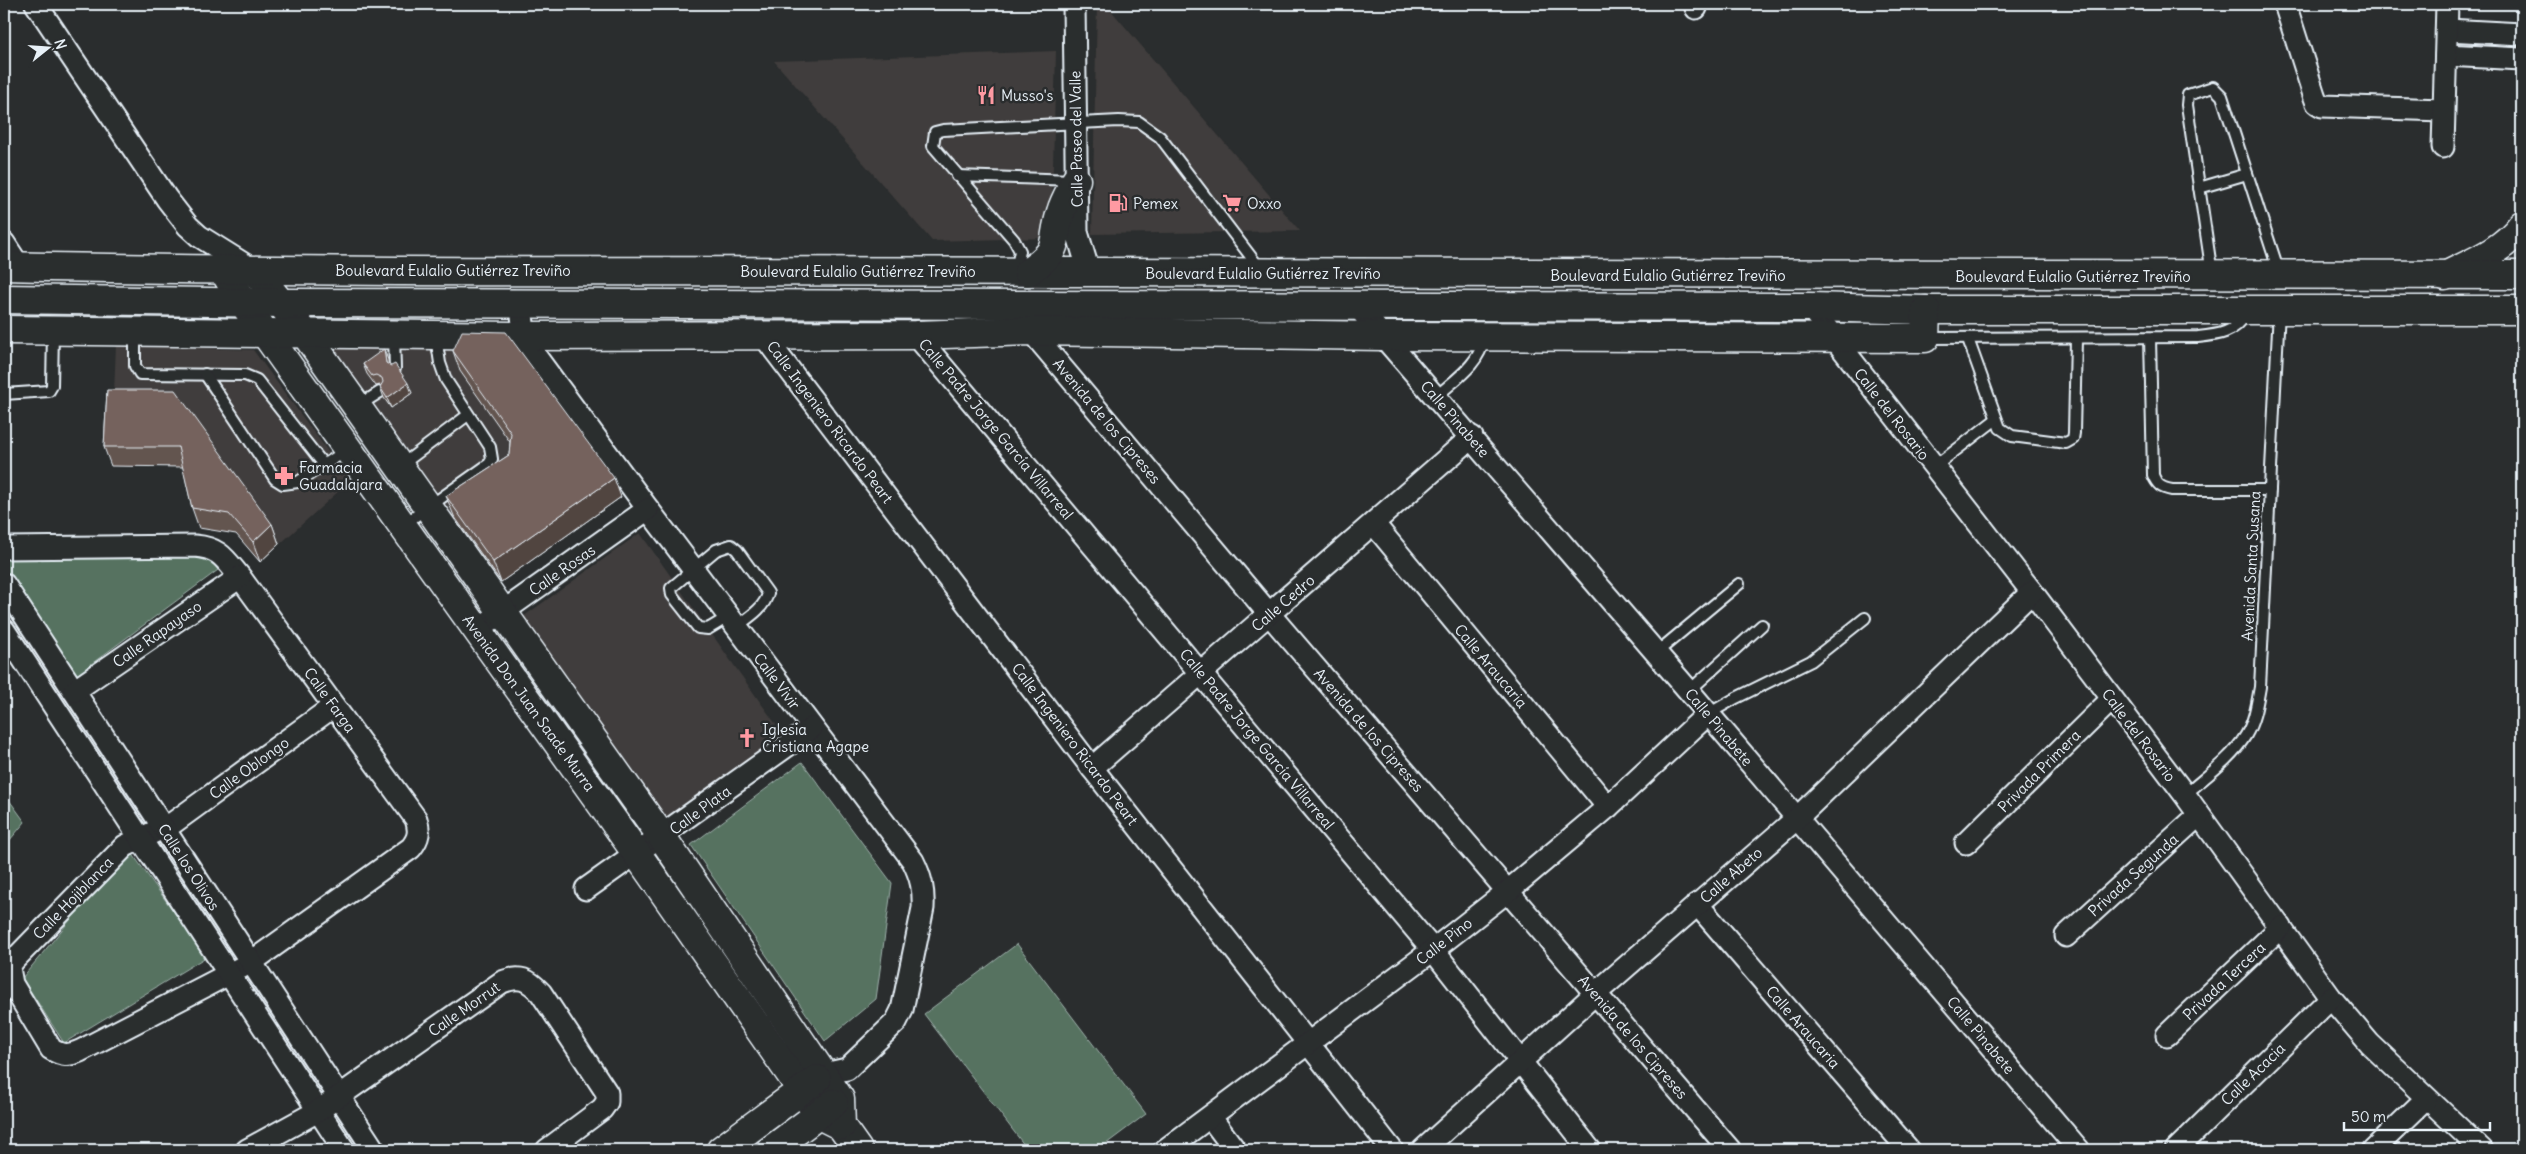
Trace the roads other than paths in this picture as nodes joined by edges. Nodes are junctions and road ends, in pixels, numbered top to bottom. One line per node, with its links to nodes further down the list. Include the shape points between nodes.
1 (36, 4): 18 (street, via 167,199)
2 (1074, 4): 10 (street, Calle Paseo del Valle)
3 (2285, 4): 9 (street, via 2317,103 2322,106)
4 (2447, 4): 5 (street)
5 (2446, 30): 6 (street); 7 (street)
6 (2522, 34)
7 (2446, 55): 8 (street); 9 (street)
8 (2522, 59)
9 (2443, 110): 11 (street)
10 (1076, 125): 13 (lane, via 935,132 933,146); 14 (street, Calle Paseo del Valle); 23 (lane, via 1120,121 1138,122 1149,128 1160,137)
11 (2443, 147)
12 (2247, 174): 15 (lane); 15 (lane, via 2222,96 2218,90 2208,87 2192,92 2187,99); 25 (lane)
13 (957, 176): 14 (lane); 21 (lane, via 1014,240 1020,251)
14 (1076, 180): 21 (main road, via 1060,212 1056,242 1050,254); 22 (street, Calle Paseo del Valle, via 1077,232)
15 (2199, 188): 24 (lane)
16 (2522, 225): 26 (main road, via 2503,246)
17 (4, 243): 19 (street)
18 (224, 261): 19 (main road, Boulevard Eulalio Gutiérrez Treviño); 20 (main road, Boulevard Eulalio Gutiérrez Treviño); 29 (main road, Avenida Don Juan Saade Murra)
19 (11, 266)
20 (255, 271): 21 (main road, Boulevard Eulalio Gutiérrez Treviño); 30 (main road, Avenida Don Juan Saade Murra)
21 (1022, 272): 22 (main road, Boulevard Eulalio Gutiérrez Treviño)
22 (1089, 272): 23 (main road, Boulevard Eulalio Gutiérrez Treviño); 33 (main road, via 1109,290)
23 (1264, 273): 24 (main road, Boulevard Eulalio Gutiérrez Treviño)
24 (2212, 276): 25 (main road, Boulevard Eulalio Gutiérrez Treviño)
25 (2280, 276): 26 (main road, Boulevard Eulalio Gutiérrez Treviño)
26 (2445, 276): 27 (main road, Boulevard Eulalio Gutiérrez Treviño)
27 (2522, 276)
28 (4, 299): 29 (main road, Boulevard Eulalio Gutiérrez Treviño)
29 (242, 301): 30 (main road, Boulevard Eulalio Gutiérrez Treviño); 44 (main road, Avenida Don Juan Saade Murra)
30 (282, 303): 31 (main road, Boulevard Eulalio Gutiérrez Treviño); 45 (main road, Avenida Don Juan Saade Murra)
31 (520, 303): 32 (main road, Boulevard Eulalio Gutiérrez Treviño); 50 (street, Calle Vivir)
32 (1016, 304): 33 (main road, Boulevard Eulalio Gutiérrez Treviño); 43 (street, Avenida de los Cipreses)
33 (1159, 304): 34 (main road, Boulevard Eulalio Gutiérrez Treviño)
34 (1356, 305): 35 (main road, Boulevard Eulalio Gutiérrez Treviño); 51 (street, Calle Pinabete)
35 (1810, 307): 36 (main road, Boulevard Eulalio Gutiérrez Treviño); 53 (street, Calle del Rosario)
36 (1926, 310): 37 (main road, Boulevard Eulalio Gutiérrez Treviño); 54 (main road)
37 (2248, 310): 38 (main road, Boulevard Eulalio Gutiérrez Treviño); 55 (lane, via 2234,329 2219,335)
38 (2279, 310): 39 (main road, Boulevard Eulalio Gutiérrez Treviño); 71 (lane, Avenida Santa Susana)
39 (2522, 310)
40 (4, 330): 41 (main road)
41 (53, 331): 42 (main road); 61 (lane, via 52,386 49,391)
42 (135, 331): 44 (main road); 59 (lane, via 135,366 140,374)
43 (1030, 331): 49 (main road); 51 (main road); 83 (street, Avenida de los Cipreses)
44 (265, 332): 45 (main road); 67 (main road, Avenida Don Juan Saade Murra)
45 (304, 332): 46 (main road); 63 (main road, Avenida Don Juan Saade Murra)
46 (394, 334): 48 (main road); 58 (lane)
47 (763, 334): 49 (main road); 50 (main road); 97 (street, Calle Ingeniero Ricardo Peart)
48 (436, 335): 50 (main road); 64 (lane, via 442,371)
49 (916, 335): 90 (street, Calle Padre Jorge García Villarreal)
50 (525, 336): 73 (street, Calle Vivir, via 531,350)
51 (1382, 336): 52 (main road); 62 (street, Calle Pinabete)
52 (1484, 336): 53 (main road); 62 (lane, via 1471,365)
53 (1833, 338): 54 (main road); 70 (street, Calle del Rosario)
54 (1925, 338): 56 (lane)
55 (2150, 338): 57 (lane); 71 (lane, via 2153,475 2157,484 2172,490)
56 (1968, 339): 57 (lane); 65 (lane)
57 (2076, 339): 65 (lane, via 2074,433 2071,442 2012,436 2000,428)
58 (395, 369)
59 (205, 374): 68 (lane, via 245,375 257,380); 68 (lane, via 275,479 283,484 298,482)
60 (380, 392): 63 (lane)
61 (4, 394)
62 (1436, 397): 66 (street, Calle Pinabete)
63 (357, 407): 69 (main road, Avenida Don Juan Saade Murra)
64 (468, 415): 69 (lane); 72 (lane, via 490,447 492,459)
65 (1996, 420): 70 (lane)
66 (1472, 437): 74 (street, Calle Cedro); 89 (street, Calle Pinabete)
67 (348, 449): 68 (lane); 75 (main road, Avenida Don Juan Saade Murra)
68 (324, 465)
69 (399, 467): 72 (main road, Avenida Don Juan Saade Murra)
70 (1934, 467): 81 (street, Calle del Rosario)
71 (2270, 490): 98 (lane, Avenida Santa Susana, via 2256,714 2246,736)
72 (428, 508): 75 (lane); 82 (main road, Avenida Don Juan Saade Murra)
73 (648, 509): 77 (street, Calle Vivir); 82 (street, Calle Rosas)
74 (1374, 524): 83 (street, Calle Cedro); 99 (street, Calle Araucaria)
75 (402, 525): 88 (main road, Avenida Don Juan Saade Murra)
76 (4, 548): 78 (street, Calle Farga, via 204,547 222,554)
77 (692, 568): 85 (street, Calle Vivir); 85 (lane, via 672,585 672,594 698,628 708,630); 85 (lane, via 716,550 731,545 760,579 768,593 766,600)
78 (240, 577): 91 (street, Calle Rapayaso); 94 (street, Calle Farga)
79 (4, 584): 91 (street, Calle los Olivos)
80 (1739, 584): 89 (lane)
81 (2032, 592): 93 (street, Calle del Rosario); 101 (street, Calle Abeto)
82 (502, 612): 88 (street, Calle Rosas); 104 (main road, Avenida Don Juan Saade Murra)
83 (1270, 615): 90 (street, Calle Cedro); 108 (street, Avenida de los Cipreses)
84 (1865, 618): 95 (lane, via 1811,661)
85 (732, 622): 96 (street, Calle Vivir)
86 (1762, 626): 92 (lane)
87 (4, 630): 103 (street, Calle los Olivos)
88 (477, 630): 106 (main road, Avenida Don Juan Saade Murra)
89 (1656, 653): 92 (street, Calle Pinabete)
90 (1201, 673): 97 (street, Calle Cedro); 112 (street, Calle Padre Jorge García Villarreal)
91 (74, 691): 102 (street, Calle los Olivos)
92 (1689, 691): 95 (street, Calle Pinabete)
93 (2112, 699): 98 (street, Calle del Rosario); 105 (street, Privada Primera)
94 (334, 706): 102 (street, Calle Oblongo, via 183,816); 113 (street, Calle Farga, via 416,819 418,840 336,904)
95 (1708, 714): 99 (street, Calle Pino); 101 (street, Calle Pinabete)
96 (812, 728): 104 (street, Calle Plata); 120 (street, Calle Vivir, via 913,861 921,876 924,892 902,1010 886,1032)
97 (1092, 768): 118 (street, Calle Ingeniero Ricardo Peart)
98 (2185, 795): 100 (street, Calle del Rosario)
99 (1608, 807): 108 (street, Calle Pino)
100 (2199, 815): 110 (street, Calle del Rosario); 111 (street, Privada Segunda)
101 (1796, 819): 109 (street, Calle Abeto); 141 (street, Calle Pinabete)
102 (163, 827): 103 (street, Calle Hojiblanca); 113 (street, Calle los Olivos)
103 (139, 837): 114 (street, Calle los Olivos); 114 (street, Calle Hojiblanca, via 109,860 12,961 9,968 12,984 51,1049 71,1055)
104 (662, 837): 106 (street, Calle Plata); 120 (main road, Avenida Don Juan Saade Murra)
105 (1966, 843)
106 (637, 854): 107 (street, Calle Plata); 121 (main road, Avenida Don Juan Saade Murra)
107 (586, 890)
108 (1508, 891): 112 (street, Calle Pino); 115 (street, Avenida de los Cipreses)
109 (1698, 904): 115 (street, Calle Abeto); 140 (street, Calle Araucaria)
110 (2281, 927): 116 (street, Calle del Rosario); 117 (street, Privada Tercera)
111 (2066, 936)
112 (1434, 950): 118 (street, Calle Pino); 119 (street, Calle Padre Jorge García Villarreal)
113 (250, 963): 114 (street, Calle Farga); 122 (street, Calle los Olivos)
114 (228, 976): 124 (street, Calle los Olivos)
115 (1596, 993): 119 (street, Calle Abeto); 139 (street, Avenida de los Cipreses)
116 (2331, 998): 123 (street, Calle del Rosario, via 2370,1044); 142 (street, Calle Acacia)
117 (2167, 1035)
118 (1308, 1045): 126 (street, Calle Pino); 136 (street, Calle Ingeniero Ricardo Peart)
119 (1521, 1061): 137 (street, Calle Abeto); 138 (street, Calle Padre Jorge García Villarreal)
120 (835, 1072): 121 (main road); 125 (main road, Avenida Don Juan Saade Murra)
121 (802, 1089): 125 (main road, Avenida Don Juan Saade Murra); 131 (main road)
122 (339, 1097): 124 (street, Calle Morrut); 129 (street, Calle los Olivos); 130 (street, Calle Morrut, via 502,982 523,978 541,994 607,1093 607,1102 602,1109)
123 (2426, 1100): 143 (street); 144 (street, Calle del Rosario)
124 (318, 1111): 127 (street, Calle Morrut); 128 (street, Calle los Olivos)
125 (834, 1113): 132 (main road); 133 (main road, Avenida Don Juan Saade Murra)
126 (1211, 1118): 134 (street, Calle Pino); 135 (street)
127 (248, 1150)
128 (344, 1150)
129 (374, 1150)
130 (547, 1150)
131 (720, 1150)
132 (771, 1150)
133 (858, 1150)
134 (1165, 1150)
135 (1235, 1150)
136 (1392, 1150)
137 (1422, 1150)
138 (1590, 1150)
139 (1730, 1150)
140 (1909, 1150)
141 (2078, 1150)
142 (2176, 1150)
143 (2372, 1150)
144 (2482, 1150)

